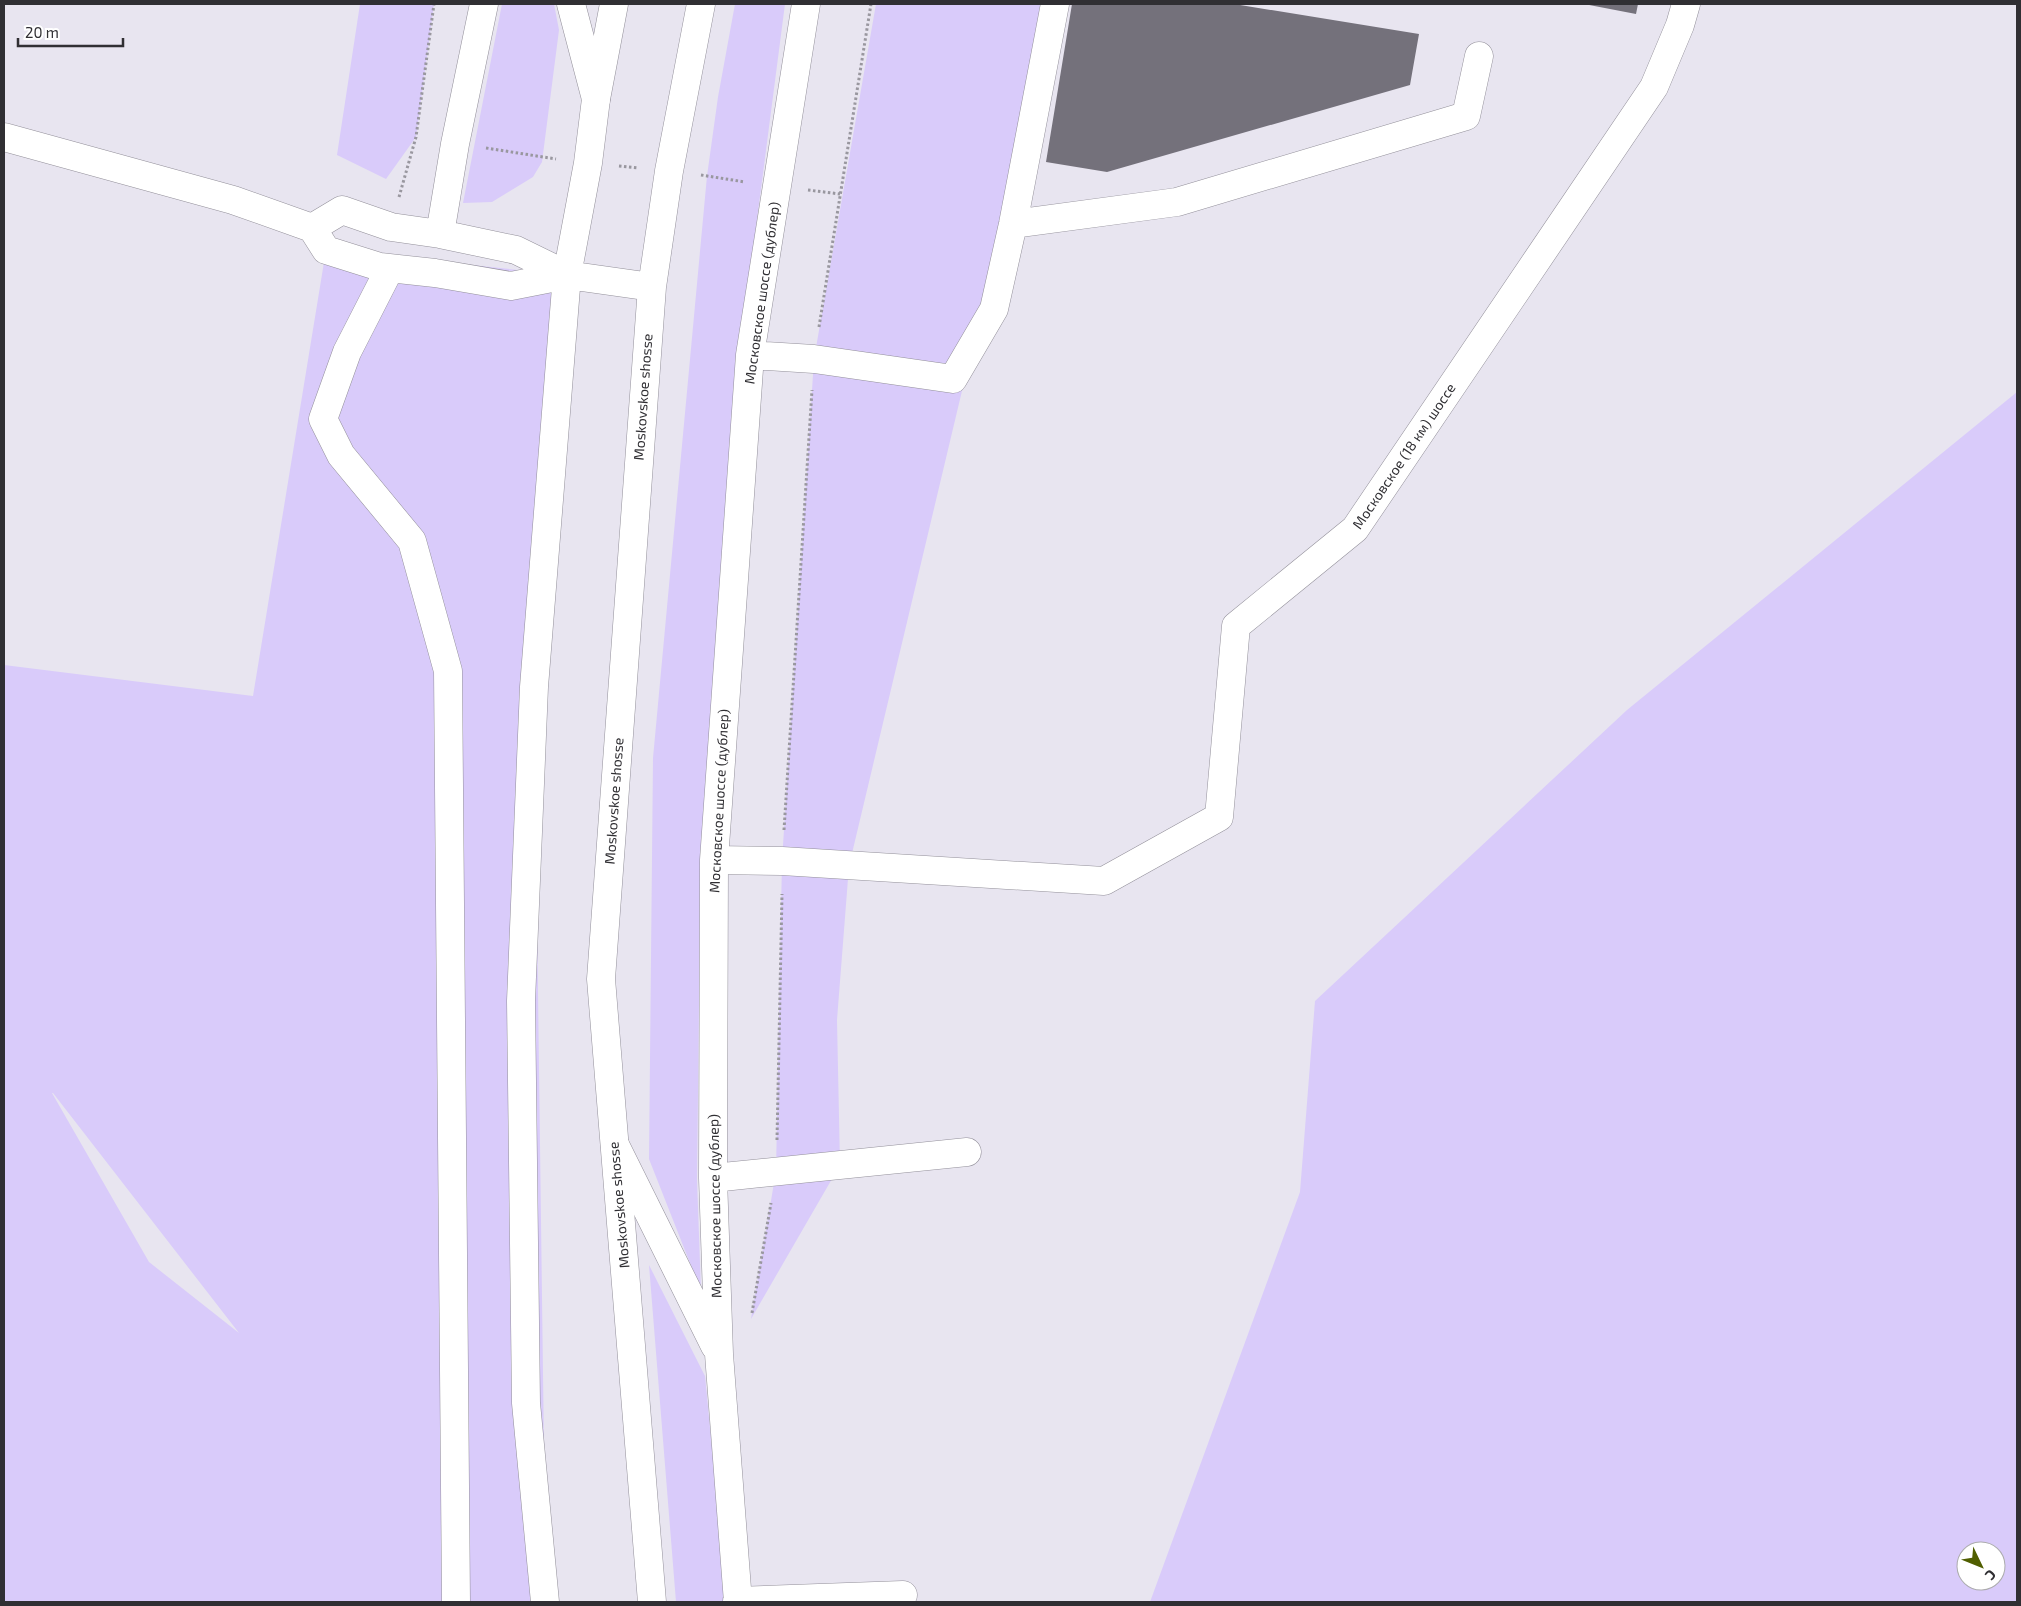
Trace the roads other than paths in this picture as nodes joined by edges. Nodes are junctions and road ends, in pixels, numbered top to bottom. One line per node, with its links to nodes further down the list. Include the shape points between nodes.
1 (484, 4): 13 (street)
2 (572, 4): 9 (street)
3 (614, 4): 9 (street)
4 (701, 4): 16 (street, Moskovskoe shosse, via 669,171)
5 (806, 4): 17 (street, Московское шоссе (дублер))
6 (1055, 4): 11 (street)
7 (1686, 4): 18 (street, Московское (18 км) шоссе, via 1654,87 1355,529 1236,626 1219,817 1104,881)
8 (1479, 56): 11 (street, via 1466,116 1177,202)
9 (596, 99): 15 (street, via 588,163)
10 (4, 136): 12 (street, via 233,200)
11 (1013, 224): 17 (street, via 994,309 953,380 814,359)
12 (312, 228): 13 (street, via 342,210 391,227); 14 (street, via 326,250)
13 (440, 234): 15 (street, via 516,250)
14 (390, 268): 15 (street, via 511,286); 25 (street, via 346,352 323,419 341,455 412,541 448,671)
15 (567, 275): 16 (street); 26 (street, via 534,687 521,1001 526,1403)
16 (652, 287): 19 (street, Moskovskoe shosse, via 601,979)
17 (750, 355): 18 (street, Московское шоссе (дублер))
18 (714, 860): 21 (street, Московское шоссе (дублер))
19 (614, 1144): 22 (street); 27 (street, Moskovskoe shosse)
20 (967, 1152): 21 (street)
21 (714, 1178): 22 (street, Московское шоссе (дублер))
22 (719, 1354): 24 (street, Московское шоссе (дублер))
23 (903, 1595): 24 (street)
24 (738, 1601)
25 (456, 1602)
26 (545, 1602)
27 (652, 1602)

